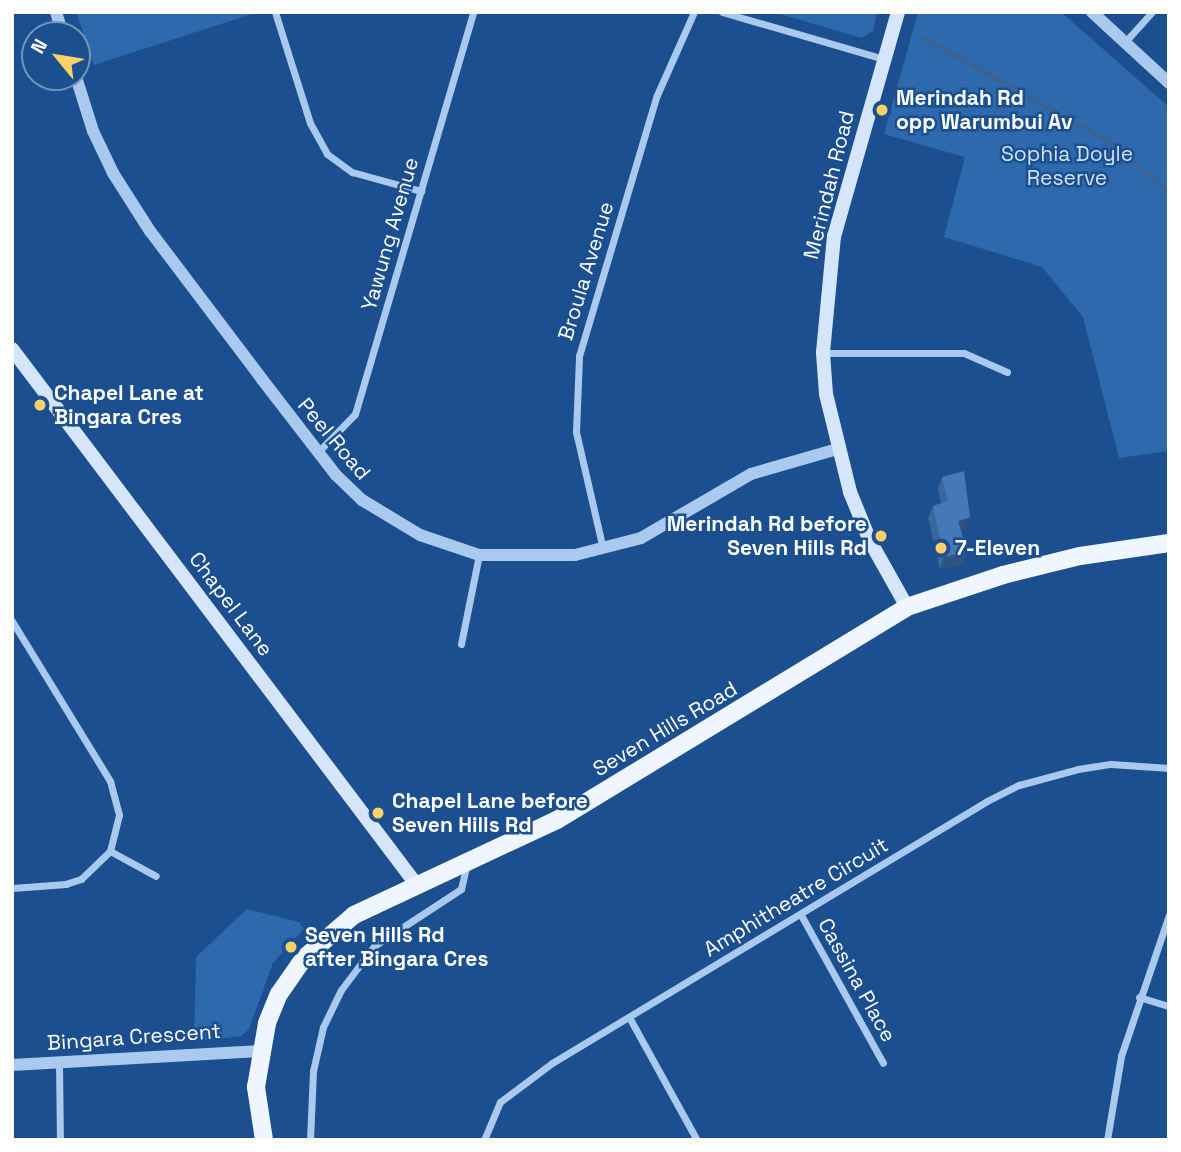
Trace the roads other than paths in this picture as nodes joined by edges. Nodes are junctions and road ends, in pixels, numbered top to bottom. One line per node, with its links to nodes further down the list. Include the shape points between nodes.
1 (275, 12): 12 (street, via 310,123 327,154 352,172)
2 (473, 12): 12 (street, Yawung Avenue)
3 (694, 12): 19 (street, Broula Avenue, via 657,94 579,356 576,432)
4 (722, 12): 9 (street)
5 (898, 12): 9 (main road, Merindah Road)
6 (1092, 12): 8 (street)
7 (1152, 12): 8 (street)
8 (1125, 42): 10 (street)
9 (884, 59): 14 (main road, Merindah Road, via 834,236)
10 (1169, 83)
11 (80, 91): 17 (street, Peel Road, via 93,131 120,184)
12 (421, 191): 17 (street, Yawung Avenue, via 355,414)
13 (12, 349): 28 (main road, Chapel Lane)
14 (823, 353): 15 (street, via 964,353); 16 (main road, Merindah Road)
15 (1007, 372)
16 (837, 449): 19 (street, Peel Road, via 751,474 640,538); 21 (main road, Merindah Road, via 870,541)
17 (316, 453): 20 (street, Peel Road, via 362,500 394,522)
18 (1169, 543): 21 (main road, Seven Hills Road, via 1043,565 965,585)
19 (603, 549): 20 (street, Peel Road, via 547,558)
20 (479, 555): 23 (street)
21 (907, 607): 26 (main road, Seven Hills Road, via 557,820)
22 (12, 621): 25 (street, via 110,781 119,815)
23 (461, 645)
24 (1169, 768): 30 (street, Amphitheatre Circuit, via 1111,764 1019,785)
25 (110, 850): 27 (street); 29 (street, via 81,879)
26 (467, 863): 28 (main road, Seven Hills Road); 41 (street, via 461,890 374,946 341,990 323,1027 313,1071)
27 (156, 876)
28 (416, 884): 35 (main road, Seven Hills Road, via 354,915 311,950 279,994)
29 (12, 888)
30 (801, 915): 34 (street, Amphitheatre Circuit); 37 (street, Cassina Place)
31 (1169, 915): 32 (street)
32 (1139, 997): 33 (street); 44 (street, via 1121,1056)
33 (1169, 1006)
34 (629, 1017): 42 (street, Amphitheatre Circuit, via 510,1092 492,1113); 43 (street)
35 (259, 1051): 36 (street, Bingara Crescent); 40 (main road, Seven Hills Road, via 256,1104)
36 (60, 1062): 38 (street, Bingara Crescent); 39 (street)
37 (883, 1063)
38 (12, 1065)
39 (60, 1140)
40 (264, 1140)
41 (310, 1140)
42 (484, 1140)
43 (697, 1140)
44 (1107, 1140)

